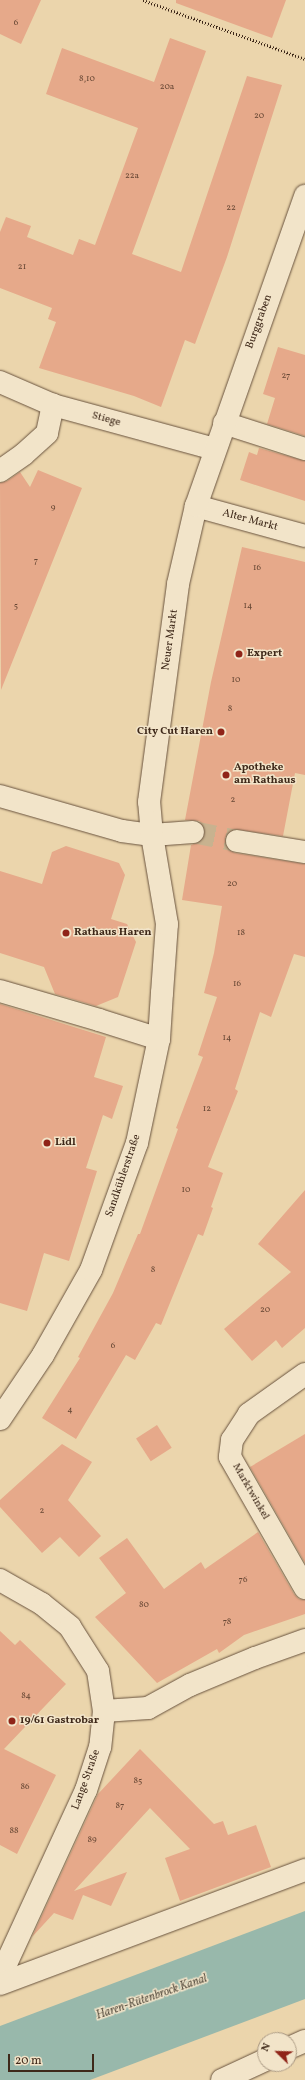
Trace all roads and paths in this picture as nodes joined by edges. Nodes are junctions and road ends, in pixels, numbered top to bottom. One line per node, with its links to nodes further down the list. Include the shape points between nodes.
1 (143, 0): 2 (path)
2 (305, 59)
3 (305, 196): 6 (street, Burggraben)
4 (0, 382): 5 (street, Stiege)
5 (53, 405): 8 (street, Stiege); 9 (street, via 47,433)
6 (224, 423): 7 (street); 8 (street, Burggraben)
7 (305, 448)
8 (215, 449): 10 (street, Neuer Markt)
9 (0, 471)
10 (196, 506): 11 (street, Alter Markt); 14 (street, Neuer Markt, via 178,584 159,726 149,802)
11 (305, 536)
12 (0, 796): 14 (street, via 122,830)
13 (193, 832): 14 (street)
14 (152, 835): 18 (street, Sandkühlerstraße, via 167,924)
15 (237, 842): 16 (street)
16 (305, 852)
17 (0, 991): 18 (street)
18 (159, 1039): 20 (street, Sandkühlerstraße, via 137,1144 91,1270 43,1355)
19 (305, 1374): 22 (street, Marktwinkel, via 248,1414 232,1440 230,1457)
20 (0, 1419)
21 (0, 1580): 24 (street, Lange Straße, via 42,1604 70,1627 98,1671)
22 (305, 1588)
23 (305, 1640): 24 (street, via 190,1685 148,1708)
24 (104, 1711): 26 (street, Lange Straße, via 100,1748 86,1790)
25 (305, 1870): 27 (street)
26 (0, 1977)
27 (0, 1984)
28 (257, 2064): 29 (street)
29 (222, 2080)

